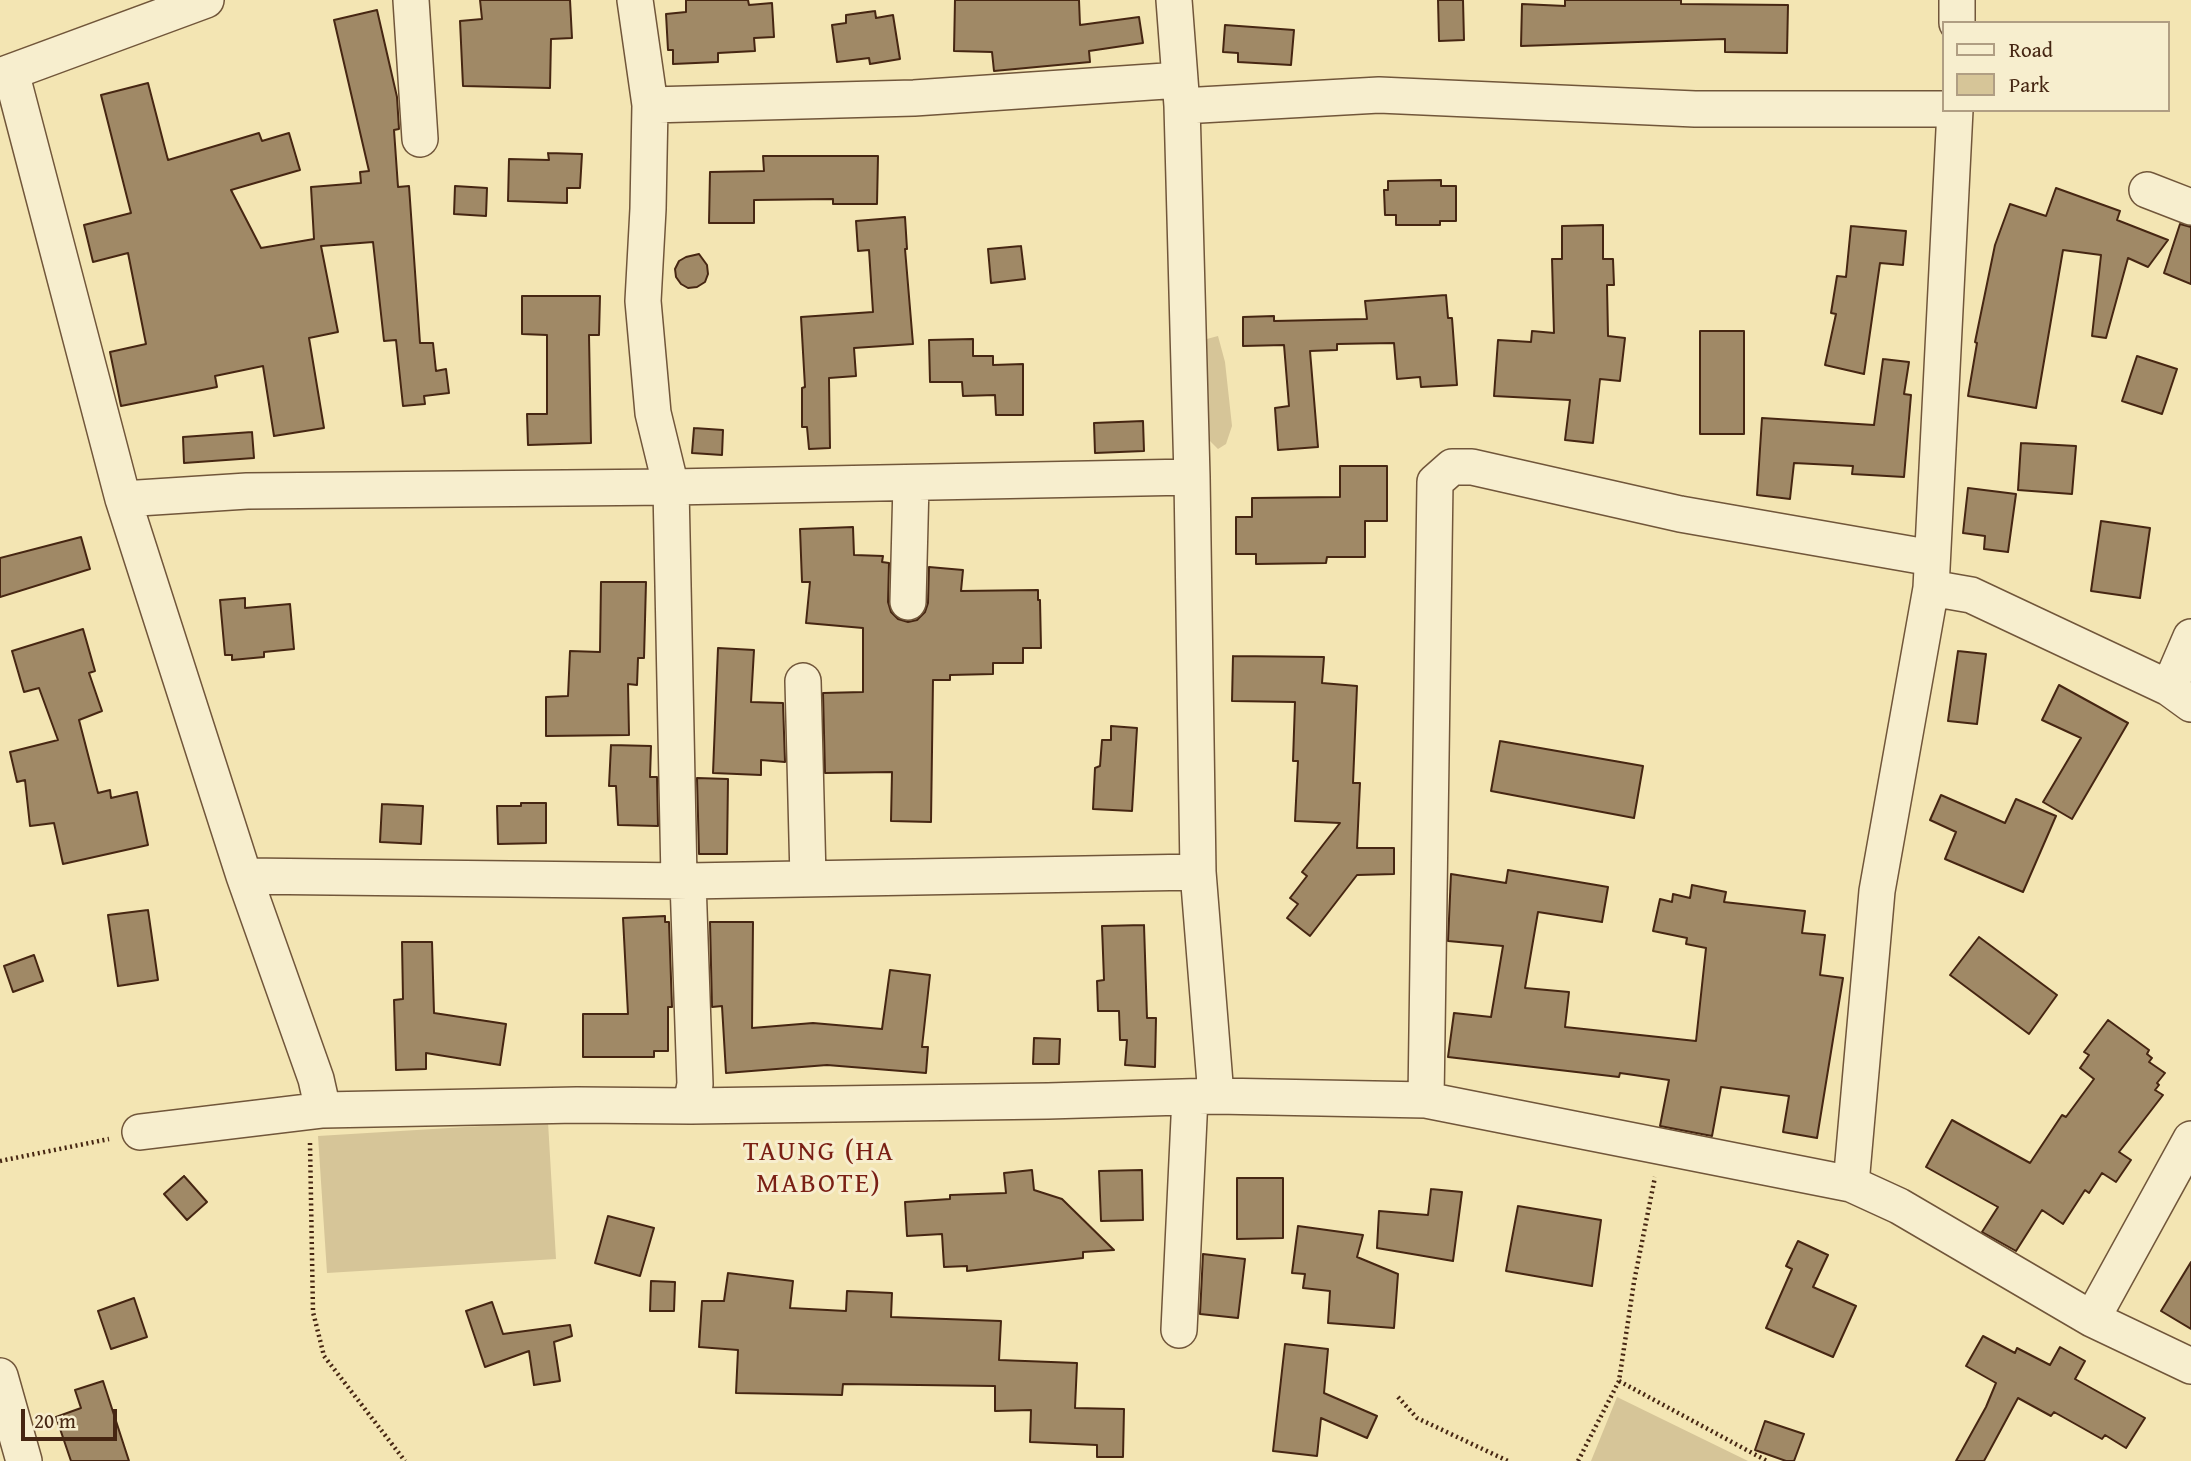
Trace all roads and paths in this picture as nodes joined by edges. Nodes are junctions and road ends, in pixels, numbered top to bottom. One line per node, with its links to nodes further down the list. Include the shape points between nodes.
1 (206, 0): 7 (street)
2 (411, 0): 12 (street)
3 (635, 0): 9 (street)
4 (1174, 0): 8 (street)
5 (1957, 0): 6 (street)
6 (1957, 21)
7 (5, 74): 18 (street)
8 (1181, 93): 9 (street); 10 (street, via 1379,95 1695,109); 15 (street)
9 (650, 105): 17 (street, via 643,301 653,413)
10 (1942, 109)
11 (1955, 112): 19 (street)
12 (420, 139)
13 (2147, 190): 14 (street)
14 (2191, 207)
15 (1192, 477): 16 (street); 24 (street)
16 (911, 483): 17 (street); 20 (street)
17 (671, 487): 18 (street, via 247,491); 27 (street)
18 (124, 499): 25 (street)
19 (1932, 573): 23 (street); 29 (street, via 1472,467 1452,467 1435,482); 36 (street, via 1877,891)
20 (908, 602)
21 (2191, 637): 23 (street)
22 (803, 681): 26 (street)
23 (2180, 696)
24 (1198, 872): 26 (street); 28 (street)
25 (244, 876): 27 (street); 31 (street, via 316,1079)
26 (808, 878): 27 (street)
27 (684, 880): 30 (street, via 695,1084)
28 (1203, 1096): 29 (street); 30 (street); 38 (street)
29 (1426, 1100): 34 (street)
30 (691, 1106): 31 (street)
31 (316, 1111): 32 (street); 44 (path, via 313,1312 324,1356)
32 (140, 1132): 35 (path)
33 (2191, 1139): 37 (street)
34 (1661, 1147): 36 (street); 41 (path)
35 (0, 1161)
36 (1851, 1184): 37 (street, via 1899,1206)
37 (2092, 1319): 39 (street)
38 (1179, 1329)
39 (2191, 1366)
40 (0, 1376): 43 (street)
41 (1619, 1381): 46 (path); 47 (path)
42 (1398, 1397): 45 (path, via 1417,1418)
43 (24, 1461)
44 (405, 1461)
45 (1508, 1461)
46 (1578, 1461)
47 (1768, 1461)

